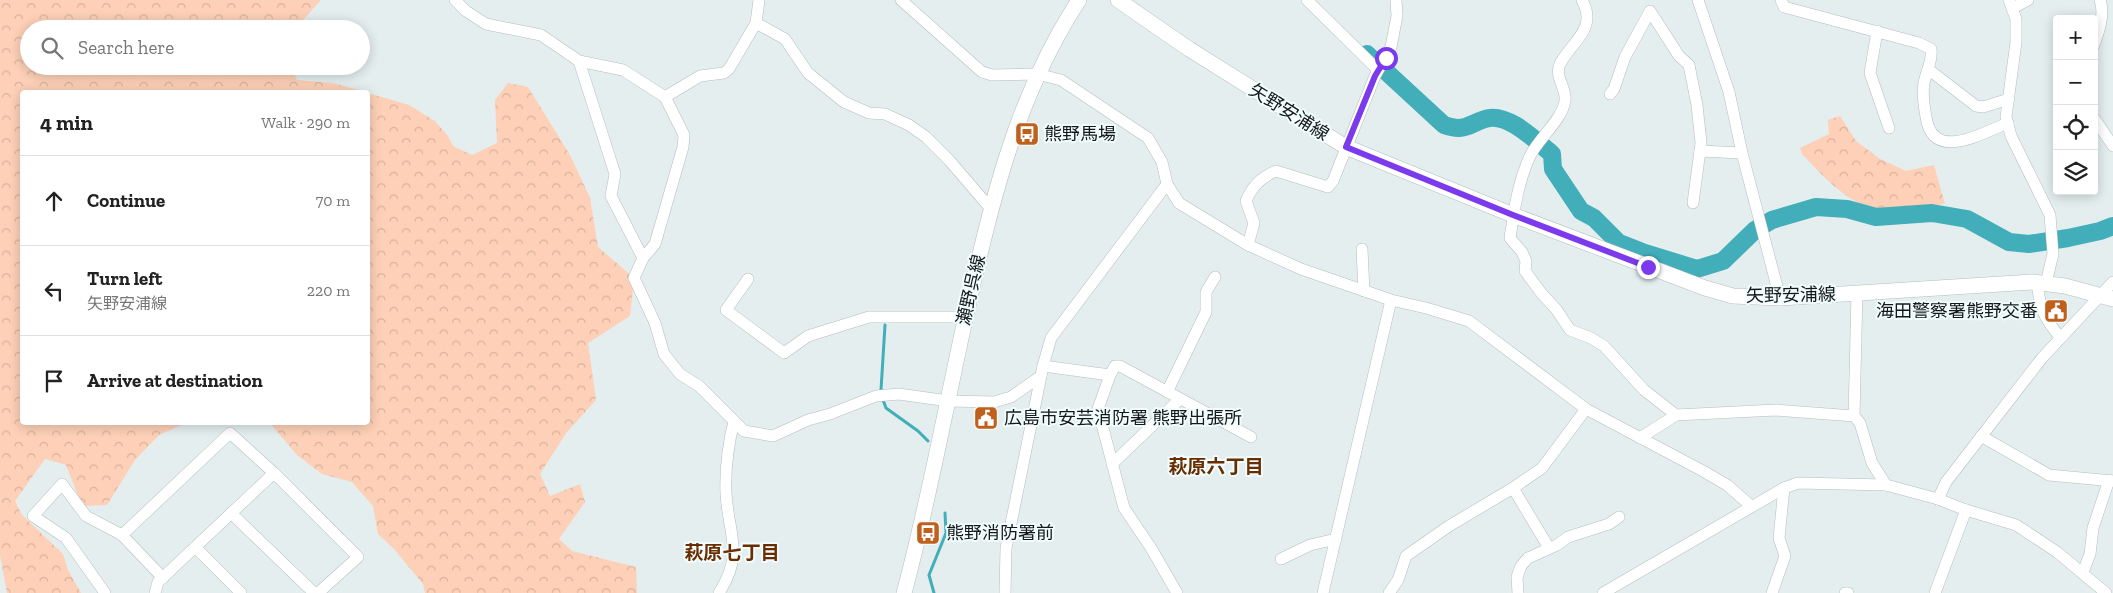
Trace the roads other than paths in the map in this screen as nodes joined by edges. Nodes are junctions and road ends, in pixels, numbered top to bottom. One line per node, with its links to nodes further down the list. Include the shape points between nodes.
1 (454, 0): 17 (street, via 486,24 541,34)
2 (759, 0): 14 (street)
3 (901, 0): 20 (street, via 982,72 992,75)
4 (1079, 0): 20 (main road, 瀬野呉線, via 1059,30)
5 (1118, 0): 28 (main road, 矢野安浦線, via 1189,50)
6 (1308, 0): 19 (street)
7 (1396, 0): 19 (street, via 1394,36)
8 (1582, 0): 34 (street, via 1588,15 1584,31 1560,65 1565,100 1562,110 1530,155)
9 (1698, 0): 30 (street, via 1729,92)
10 (1781, 0): 15 (street, via 1784,7)
11 (2028, 0): 13 (street)
12 (2100, 0): 16 (street)
13 (2011, 4): 23 (street, via 2016,19 2016,42)
14 (756, 23): 22 (street, via 729,69 724,73 700,76); 33 (street, via 785,39 808,73 844,102 868,113 884,114 926,137)
15 (1877, 32): 18 (street, via 1931,49); 26 (street, via 1870,72)
16 (2098, 33)
17 (579, 61): 22 (street, via 624,70); 37 (street, via 615,174 611,196)
18 (1928, 69): 23 (street, via 1976,106); 24 (street, via 1923,100 1927,126 1940,141 1961,142)
19 (1378, 70): 28 (street)
20 (1037, 74): 31 (street, via 1061,80 1148,138 1162,162); 33 (main road, 瀬野呉線, via 1018,120)
21 (1610, 94): 29 (street, via 1625,56 1650,11 1679,56 1689,65 1697,106)
22 (665, 97): 37 (street, via 684,135 655,244)
23 (2008, 99): 24 (street)
24 (2008, 123): 41 (street, via 2011,136 2050,215 2053,254)
25 (2098, 124): 27 (street)
26 (1890, 128)
27 (2113, 146)
28 (1346, 147): 34 (main road, 矢野安浦線); 35 (street, via 1328,187 1276,171 1259,180 1246,201 1254,223)
29 (1700, 151): 30 (street); 32 (street)
30 (1742, 153): 45 (street)
31 (1167, 184): 35 (street, via 1179,204); 49 (street, via 1051,338)
32 (1693, 203)
33 (991, 209): 47 (main road, 瀬野呉線)
34 (1513, 215): 45 (main road, 矢野安浦線, via 1705,288 1733,296); 55 (street, via 1510,238 1522,252 1526,261 1525,271 1570,330 1604,346 1644,390)
35 (1248, 245): 42 (street, via 1301,269)
36 (1362, 249): 42 (street)
37 (643, 258): 57 (street, via 634,278 655,323 664,354 680,374 699,386)
38 (1216, 277): 51 (street, via 1206,292 1206,312)
39 (748, 279): 47 (street, via 726,310 784,353 808,336 869,317)
40 (2113, 282): 44 (street)
41 (2042, 283): 43 (main road, 矢野安浦線, via 1994,283); 44 (main road, 矢野安浦線); 48 (street, via 2042,311)
42 (1364, 291): 46 (street)
43 (1857, 293): 45 (main road, 矢野安浦線); 56 (street)
44 (2107, 297): 48 (street)
45 (1780, 298)
46 (1391, 300): 54 (street, via 1469,321); 73 (street)
47 (965, 316): 53 (main road, 瀬野呉線)
48 (2060, 337): 58 (street)
49 (1042, 371): 50 (street); 53 (street, via 1011,397 994,402); 86 (street, via 1006,548)
50 (1110, 375): 51 (street, via 1115,366 1120,366); 61 (street, via 1098,409)
51 (1168, 392): 52 (street)
52 (1180, 399): 59 (street); 61 (street)
53 (948, 401): 57 (street, via 899,394 876,396 773,436 744,431); 85 (main road, 瀬野呉線)
54 (1586, 409): 60 (street); 65 (street, via 1542,468)
55 (1676, 415): 56 (street, via 1776,410); 60 (street)
56 (1854, 416): 64 (street, via 1860,423 1872,462)
57 (734, 421): 84 (street, via 727,450 726,494 734,558)
58 (1981, 436): 63 (street, via 2049,475); 67 (street, via 1946,482)
59 (1251, 437)
60 (1640, 438): 68 (street, via 1727,485)
61 (1112, 464): 87 (street, via 1124,508)
62 (274, 473): 70 (street); 72 (street, via 230,434); 83 (street, via 358,556)
63 (2111, 480): 77 (street, via 2093,528 2090,554)
64 (1886, 484): 66 (street, via 1798,483); 67 (street)
65 (1513, 488): 75 (street); 89 (street, via 1406,556 1398,580)
66 (1784, 488): 68 (street); 91 (street, via 1779,538 1785,556)
67 (1938, 499): 69 (street)
68 (1751, 506): 79 (street)
69 (1966, 510): 77 (street, via 2016,525); 92 (street)
70 (232, 513): 74 (street); 83 (street)
71 (1618, 518): 75 (street, via 1568,537)
72 (122, 535): 78 (street); 80 (street, via 86,516 62,484 33,516 66,538)
73 (1336, 538): 76 (street, via 1310,545); 88 (street)
74 (195, 547): 78 (street); 82 (street)
75 (1549, 548): 90 (street, via 1528,558 1520,566)
76 (1282, 559)
77 (2083, 572): 93 (street)
78 (163, 578): 81 (street, via 158,582)
79 (1610, 591)
80 (105, 593)
81 (155, 593)
82 (241, 593)
83 (316, 593)
84 (719, 593)
85 (904, 593)
86 (1005, 593)
87 (1176, 593)
88 (1323, 593)
89 (1389, 593)
90 (1518, 593)
91 (1772, 593)
92 (1935, 593)
93 (2106, 593)

